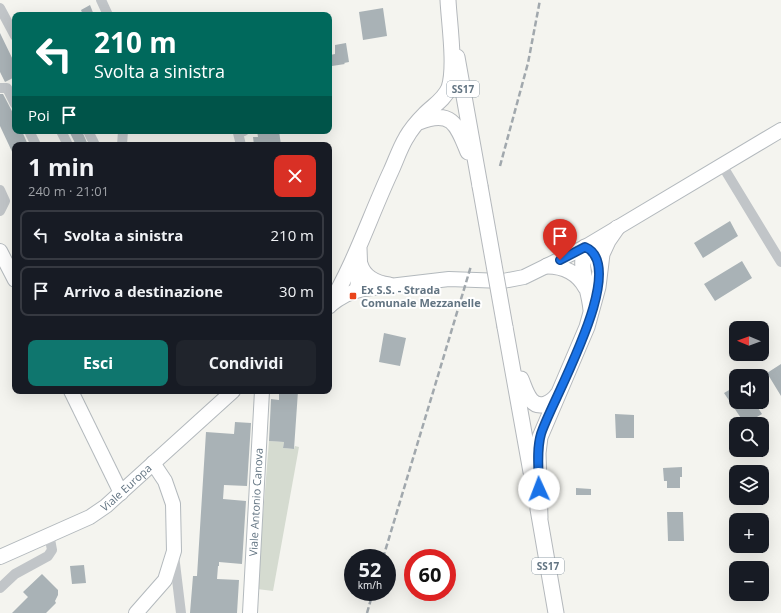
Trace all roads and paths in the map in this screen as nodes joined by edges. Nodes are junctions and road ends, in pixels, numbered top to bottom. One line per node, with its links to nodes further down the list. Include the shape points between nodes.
1 (101, 0): 4 (street)
2 (448, 0): 8 (main road, via 451,62 449,86 440,102); 11 (main road, SS17)
3 (0, 8): 5 (street)
4 (107, 12)
5 (12, 30)
6 (0, 88): 7 (street, via 7,88)
7 (12, 98)
8 (418, 122): 11 (main road, via 439,117 453,123 462,136); 18 (main road, via 404,142 375,205)
9 (781, 130): 10 (street)
10 (722, 165): 14 (street); 17 (street)
11 (479, 182): 28 (main road, SS17, bridge)
12 (0, 190): 13 (street, via 5,201)
13 (0, 211)
14 (617, 228): 15 (street); 20 (main road, via 605,247)
15 (585, 247): 19 (street); 20 (main road, via 595,255); 23 (main road, via 582,264)
16 (0, 251): 21 (street)
17 (781, 262)
18 (355, 265): 22 (main road, via 370,279); 24 (main road, via 360,279); 25 (main road)
19 (547, 266): 22 (street, via 524,277 510,280 449,279); 23 (main road, via 559,267 574,274)
20 (599, 268): 27 (main road, via 598,287)
21 (12, 274)
22 (389, 285): 24 (street)
23 (586, 289): 27 (main road)
24 (357, 290): 26 (street)
25 (332, 301)
26 (332, 304)
27 (591, 313): 29 (main road)
28 (508, 343): 29 (main road, via 531,400 537,404 548,404); 35 (main road, SS17)
29 (560, 392): 35 (main road, via 543,427 539,442)
30 (72, 394): 34 (street)
31 (230, 394): 33 (street, Viale Europa)
32 (262, 394): 42 (street, Viale Antonio Canova)
33 (153, 463): 34 (street, Viale Europa); 37 (street, via 165,481 173,504)
34 (121, 492): 36 (street, Viale Europa, via 90,517)
35 (540, 518): 43 (main road, SS17)
36 (49, 534): 38 (street, Viale Europa); 39 (street, via 52,550 48,556 15,574)
37 (174, 552): 40 (street, via 165,580); 41 (street)
38 (0, 557)
39 (0, 588)
40 (136, 613)
41 (181, 613)
42 (250, 613)
43 (556, 613)

